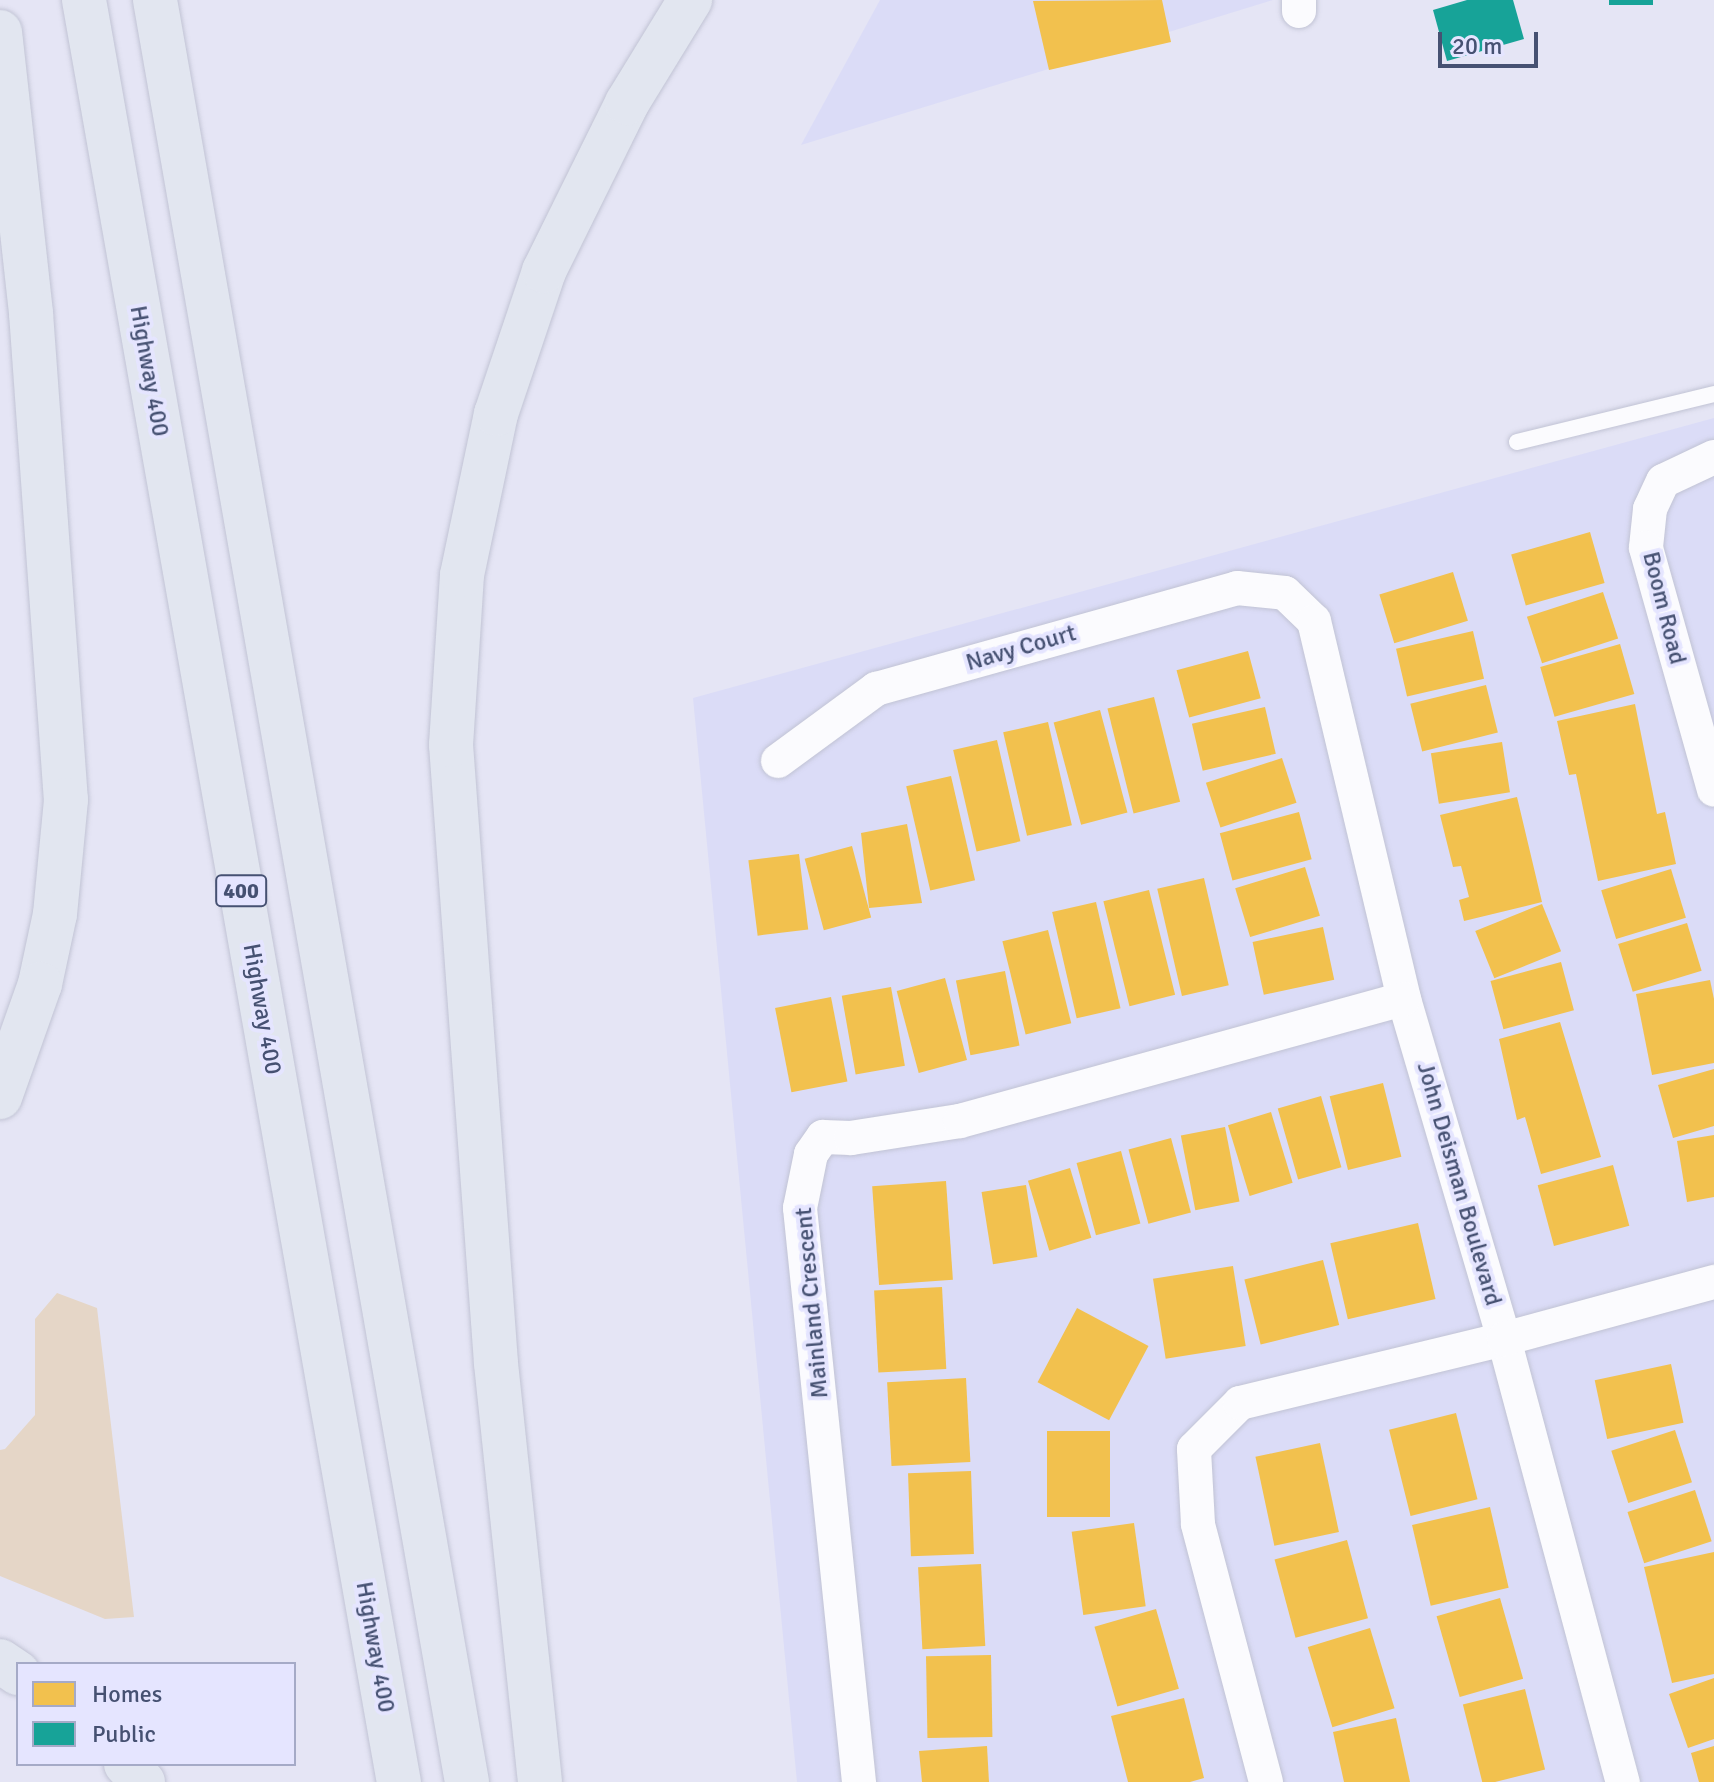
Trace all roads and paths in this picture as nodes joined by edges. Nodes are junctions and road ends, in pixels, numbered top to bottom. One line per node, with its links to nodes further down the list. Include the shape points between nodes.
1 (84, 0): 17 (highway, Highway 400 / 400)
2 (155, 0): 18 (highway)
3 (690, 0): 19 (highway, via 627,103 544,271 496,414 462,575 451,745 496,1363)
4 (0, 32): 12 (highway, via 31,313 66,800 55,914 40,984)
5 (1714, 394): 6 (lane)
6 (1517, 442)
7 (1714, 457): 10 (street, Boom Road, via 1663,481 1650,509 1646,548)
8 (1285, 593): 9 (street, Navy Court, via 1237,588 876,689); 11 (street, John Deisman Boulevard, via 1314,621)
9 (778, 761)
10 (1714, 790)
11 (1404, 999): 14 (street, John Deisman Boulevard); 20 (street, Mainland Crescent, via 960,1121 851,1138 823,1137 811,1154 800,1208)
12 (0, 1097)
13 (1714, 1282): 14 (street)
14 (1504, 1339): 21 (street, via 1240,1403 1194,1449 1198,1524); 22 (street, John Deisman Boulevard)
15 (128, 1766): 16 (highway)
16 (143, 1782)
17 (399, 1782)
18 (467, 1782)
19 (540, 1782)
20 (859, 1782)
21 (1266, 1782)
22 (1623, 1782)

